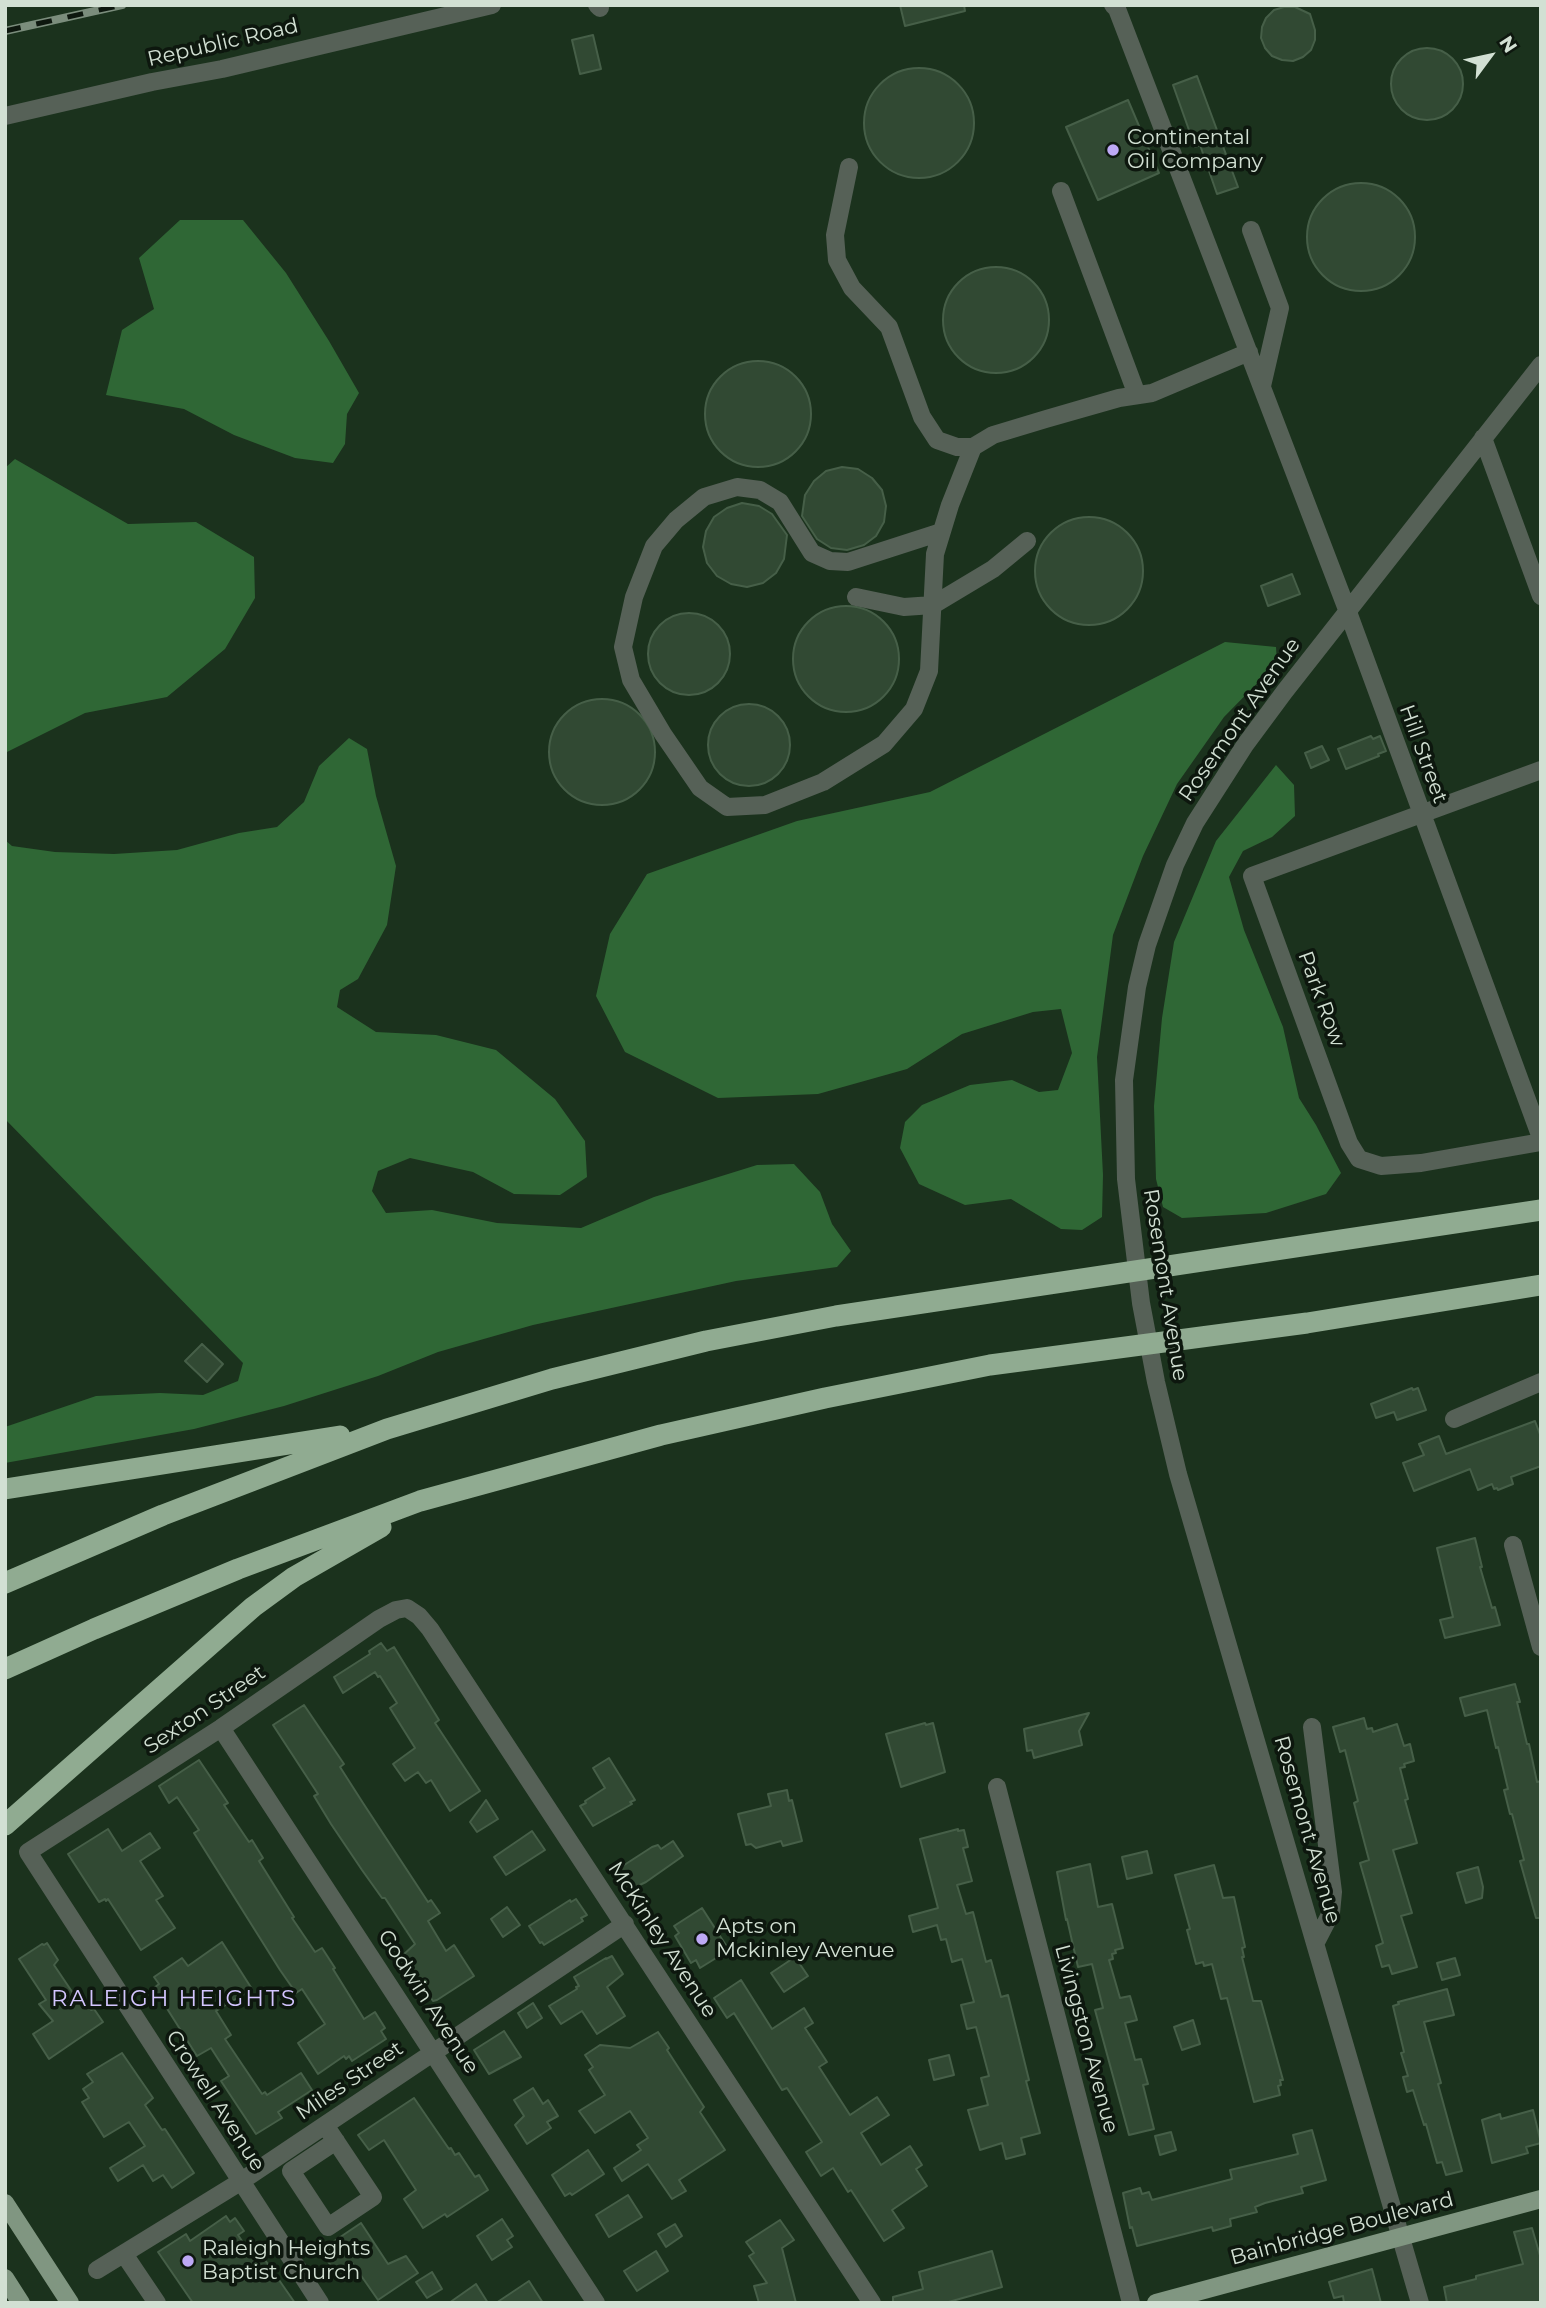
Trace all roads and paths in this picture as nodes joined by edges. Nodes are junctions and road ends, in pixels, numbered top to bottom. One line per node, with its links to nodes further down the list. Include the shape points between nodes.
1 (492, 5): 3 (street, Republic Road)
2 (1113, 5): 7 (street, Hill Street)
3 (5, 116)
4 (849, 167): 12 (street, via 835,235 837,260 852,288 889,327 922,417 937,440)
5 (1061, 191): 10 (street)
6 (1251, 230): 9 (street, via 1280,308)
7 (1249, 352): 9 (street, Hill Street); 10 (street, via 1152,393)
8 (1541, 365): 11 (street, Rosemont Avenue)
9 (1262, 386): 18 (street, Hill Street)
10 (1137, 395): 12 (street, via 993,435)
11 (1483, 438): 15 (street); 18 (street, Rosemont Avenue)
12 (973, 447): 13 (street)
13 (941, 532): 17 (street, via 935,554); 17 (street, via 848,562 830,561 812,552 780,502 760,490 737,487 704,497 654,546 634,597 623,647 631,680 700,788 727,807 765,805 823,782 884,744 914,709 929,671)
14 (1027, 541): 17 (street, via 993,569)
15 (1541, 596)
16 (856, 597): 17 (street, via 904,607)
17 (933, 605)
18 (1348, 612): 20 (street, Hill Street); 40 (street, Rosemont Avenue, via 1245,745 1175,865 1147,944 1124,1080 1126,1179 1156,1382 1178,1474)
19 (1541, 770): 20 (street)
20 (1420, 813): 21 (street, Hill Street); 21 (street, Park Row, via 1252,876 1349,1143 1359,1159 1381,1166)
21 (1541, 1140)
22 (1541, 1210): 26 (highway, via 767,1329 552,1379)
23 (1541, 1285): 28 (highway, via 1307,1323 990,1365 730,1419)
24 (1541, 1382): 25 (street)
25 (1454, 1419)
26 (387, 1429): 27 (highway); 30 (highway, via 163,1515)
27 (5, 1489)
28 (456, 1490): 33 (highway, via 238,1569); 37 (highway, via 364,1535 283,1584)
29 (1513, 1545): 32 (street)
30 (5, 1583)
31 (407, 1608): 35 (street, Sexton Street, via 379,1619); 39 (street, McKinley Avenue, via 430,1629)
32 (1541, 1647)
33 (5, 1669)
34 (1312, 1727): 40 (street, via 1333,1892 1331,1913)
35 (221, 1728): 38 (street, Sexton Street); 41 (street, Godwin Avenue)
36 (997, 1787): 57 (street, Livingston Avenue)
37 (5, 1825)
38 (28, 1852): 44 (street, Crowell Avenue)
39 (625, 1924): 41 (street, Miles Street); 56 (street, McKinley Avenue)
40 (1316, 1942): 47 (street, Rosemont Avenue)
41 (434, 2052): 42 (street, Miles Street); 55 (street, Godwin Avenue)
42 (325, 2125): 43 (street); 44 (street, Miles Street)
43 (335, 2141): 43 (street, via 373,2196 328,2227 291,2171)
44 (240, 2182): 48 (street, Miles Street); 54 (street, Crowell Avenue)
45 (1541, 2199): 47 (main road, Bainbridge Boulevard)
46 (5, 2203): 52 (main road)
47 (1401, 2236): 58 (main road, Bainbridge Boulevard); 59 (street, Rosemont Avenue)
48 (124, 2254): 49 (street, Miles Street); 53 (street)
49 (97, 2270)
50 (5, 2278): 51 (main road)
51 (21, 2303)
52 (70, 2303)
53 (157, 2303)
54 (320, 2303)
55 (596, 2303)
56 (872, 2303)
57 (1131, 2303)
58 (1156, 2303)
59 (1420, 2303)

